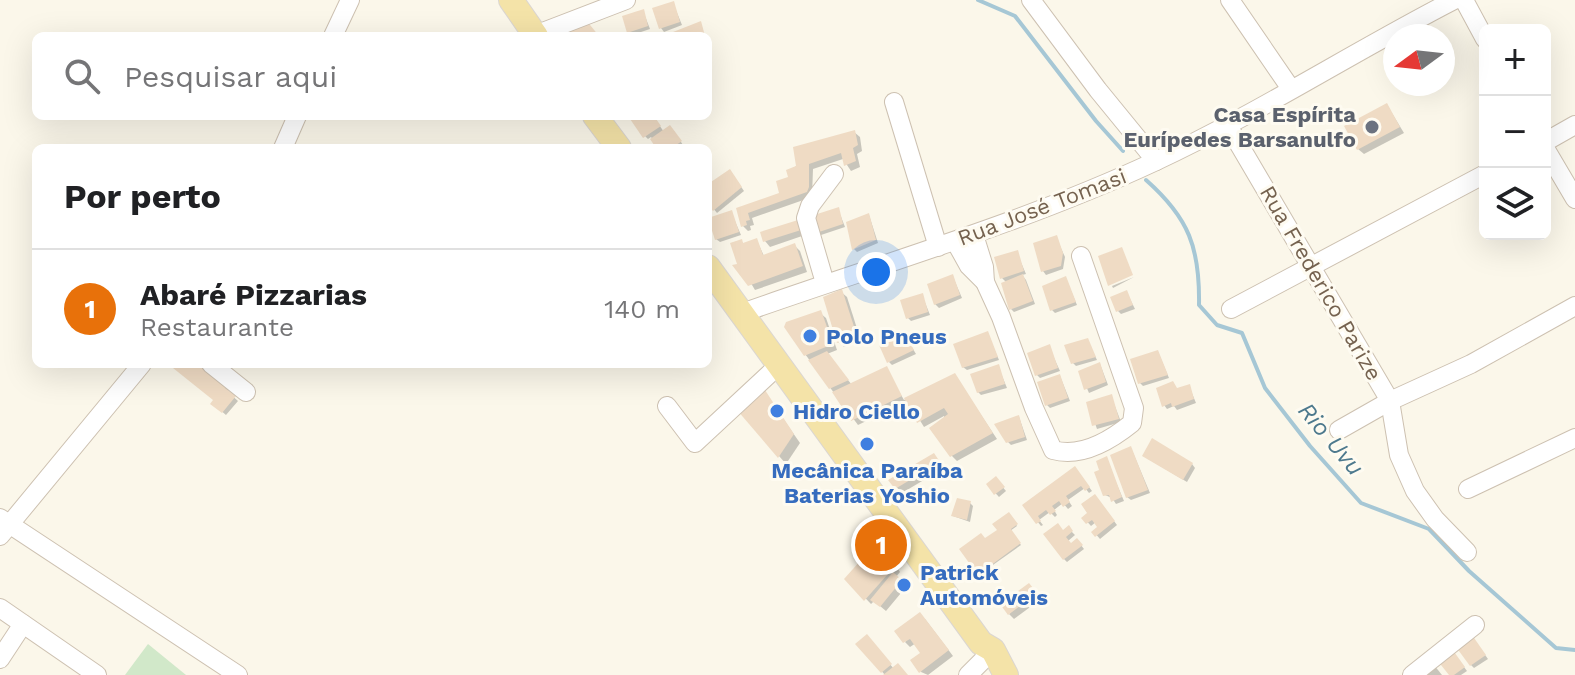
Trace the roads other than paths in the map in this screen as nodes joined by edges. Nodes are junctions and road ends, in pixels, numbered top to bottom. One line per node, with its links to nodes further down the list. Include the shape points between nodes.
1 (350, 0): 10 (street)
2 (511, 0): 11 (main road)
3 (626, 0): 12 (street)
4 (1031, 0): 23 (street)
5 (1230, 0): 13 (street)
6 (1454, 0): 8 (street, Rua José Tomasi)
7 (1464, 0): 9 (street)
8 (1423, 7): 13 (street, Rua José Tomasi)
9 (1479, 28)
10 (335, 32)
11 (534, 32)
12 (544, 32)
13 (1291, 89): 17 (street, Rua José Tomasi)
14 (894, 102): 28 (street)
15 (295, 120): 20 (street)
16 (598, 120): 21 (main road)
17 (1227, 124): 23 (street, Rua José Tomasi); 30 (street, Rua Frederico Parize)
18 (1575, 125): 19 (street)
19 (1551, 139)
20 (285, 144)
21 (616, 144)
22 (1551, 158): 26 (street)
23 (1156, 161): 27 (street, Rua José Tomasi)
24 (834, 174): 33 (street, via 806,218)
25 (1479, 177): 30 (street)
26 (1575, 199)
27 (974, 235): 28 (street, Rua José Tomasi); 32 (street)
28 (946, 244): 32 (street); 33 (street, Rua José Tomasi)
29 (1081, 256): 32 (street, via 1134,408 1132,423 1112,439 1067,454 1053,450)
30 (1311, 268): 35 (street); 41 (street, Rua Frederico Parize)
31 (712, 272): 36 (main road)
32 (985, 282)
33 (825, 283): 36 (street, Rua José Tomasi)
34 (1575, 306): 41 (street, via 1471,364)
35 (1231, 309)
36 (742, 313): 37 (main road)
37 (779, 365): 42 (street, via 695,443); 51 (main road, via 981,643)
38 (139, 368): 46 (street)
39 (216, 368): 40 (street)
40 (246, 392)
41 (1390, 401): 43 (street); 47 (street, via 1399,455 1415,491)
42 (667, 406)
43 (1339, 430)
44 (1575, 438): 45 (street)
45 (1468, 489)
46 (3, 526): 54 (street)
47 (1467, 552)
48 (0, 608): 49 (street)
49 (23, 624): 52 (street); 53 (street)
50 (1475, 625): 57 (street)
51 (993, 650): 55 (street); 56 (main road)
52 (0, 659)
53 (97, 675)
54 (238, 675)
55 (968, 675)
56 (1006, 675)
57 (1412, 675)

